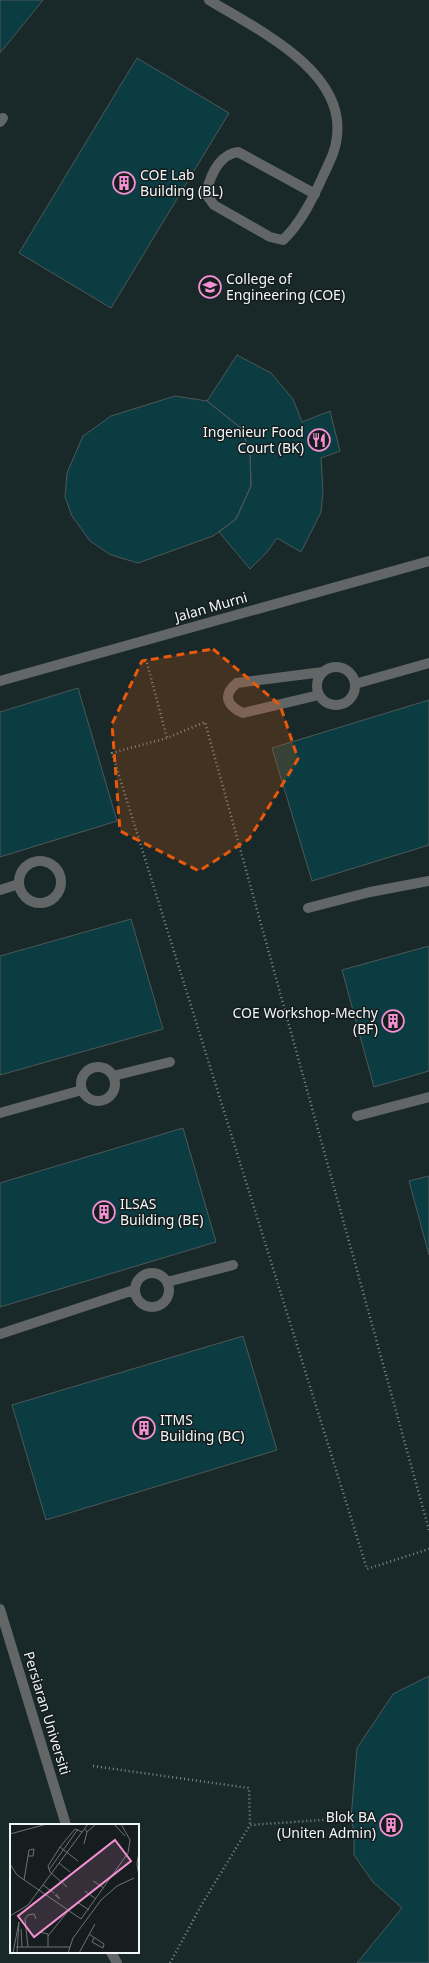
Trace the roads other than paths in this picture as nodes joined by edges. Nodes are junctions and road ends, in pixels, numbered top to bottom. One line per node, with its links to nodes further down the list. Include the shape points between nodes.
1 (209, 0): 2 (street, via 269,36 314,70 330,93 337,117 337,136 333,152)
2 (314, 194): 2 (street, via 238,152 229,154 222,160 209,180 206,194 214,205 270,237 284,240 292,232)
3 (429, 561): 6 (street, Jalan Murni)
4 (429, 663): 7 (street)
5 (323, 672): 7 (street, via 339,667 347,670); 8 (street, via 318,683); 8 (street, via 237,683 230,689 228,697 231,705 243,713)
6 (0, 681)
7 (355, 684): 8 (street, via 353,693 341,704 329,703)
8 (319, 695)
9 (429, 881): 12 (street, via 370,892)
10 (20, 884): 10 (street, via 21,874 26,867 34,862 43,861 52,865 62,880 55,897 47,902 37,903 22,893); 11 (street)
11 (0, 890)
12 (308, 908)
13 (170, 1062): 14 (street)
14 (113, 1076): 15 (street, via 108,1069 91,1068 84,1074); 15 (street, via 116,1082 115,1089 105,1100 91,1100)
15 (82, 1090): 17 (street)
16 (429, 1097): 18 (street)
17 (0, 1113)
18 (357, 1116)
19 (233, 1265): 20 (street)
20 (167, 1282): 21 (street, via 163,1276 148,1273 136,1282); 21 (street, via 168,1298 156,1308 140,1304)
21 (134, 1290): 22 (street)
22 (0, 1334)
23 (0, 1609): 24 (street, Persiaran Universiti)
24 (66, 1824)
25 (112, 1953): 26 (street)
26 (117, 1963)

